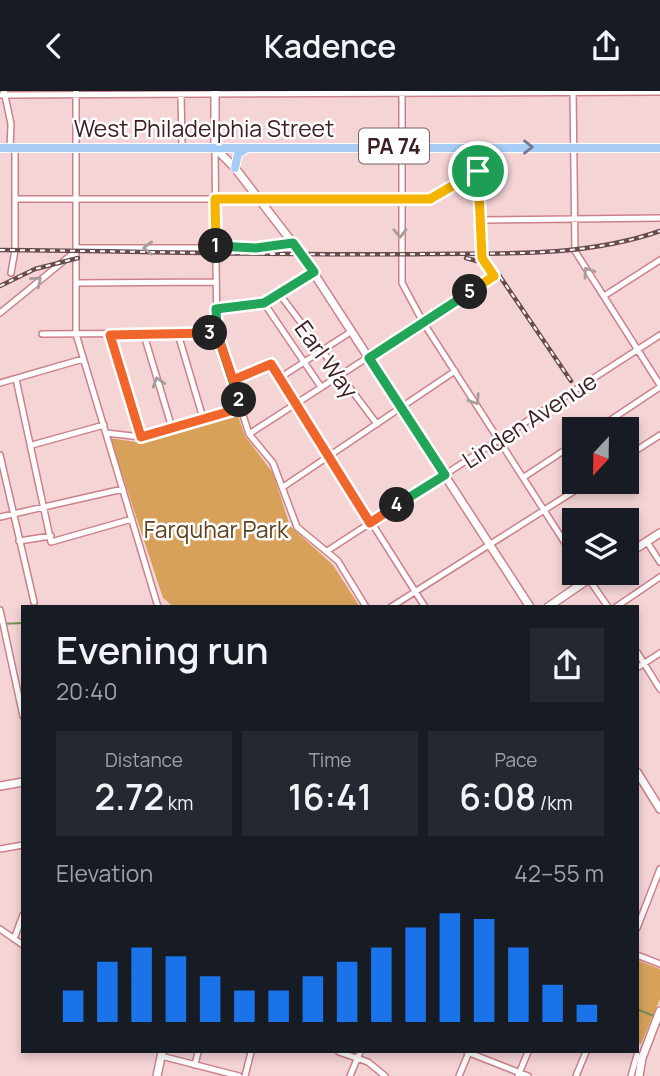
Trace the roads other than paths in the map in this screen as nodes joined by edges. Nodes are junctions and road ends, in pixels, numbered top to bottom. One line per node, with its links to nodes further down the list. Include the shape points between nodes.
1 (573, 92): 2 (street); 5 (street); 16 (street)
2 (660, 92)
3 (76, 93): 6 (street); 7 (street); 9 (street)
4 (215, 93): 5 (street); 7 (street); 15 (main road)
5 (402, 93): 8 (street)
6 (2, 94): 13 (street)
7 (181, 95): 14 (street)
8 (402, 146): 10 (main road, West Philadelphia Street / PA 74); 11 (main road, West Philadelphia Street / PA 74); 23 (street)
9 (76, 147): 13 (main road, West Philadelphia Street / PA 74); 14 (main road, West Philadelphia Street / PA 74); 24 (street)
10 (249, 147): 15 (main road, West Philadelphia Street / PA 74); 18 (main road, via 238,154)
11 (478, 147): 16 (main road, West Philadelphia Street / PA 74, one-way to 16); 19 (street)
12 (0, 148): 13 (main road, West Philadelphia Street / PA 74)
13 (13, 148): 20 (street)
14 (182, 148): 15 (main road, West Philadelphia Street / PA 74)
15 (215, 148): 18 (main road); 21 (street)
16 (572, 148): 17 (main road, West Philadelphia Street / PA 74); 26 (street)
17 (660, 148)
18 (236, 168): 22 (main road)
19 (478, 171): 23 (street, via 430,199); 27 (street)
20 (15, 199): 24 (street); 34 (street)
21 (215, 199): 22 (street); 24 (street); 29 (street)
22 (260, 199): 23 (street); 28 (main road)
23 (400, 200): 42 (street, one-way to 42, via 402,283)
24 (76, 201): 30 (street)
25 (660, 218): 26 (street)
26 (573, 219): 27 (street); 38 (street, one-way to 26, via 575,253)
27 (478, 220): 42 (street, via 482,258 494,276)
28 (293, 243): 29 (street); 33 (main road)
29 (216, 248): 30 (street, one-way to 30)
30 (76, 250): 35 (street); 41 (street, one-way to 30)
31 (660, 260): 38 (street)
32 (216, 263): 36 (street)
33 (314, 272): 37 (street); 43 (main road)
34 (11, 273)
35 (76, 282): 36 (street); 46 (street)
36 (214, 282): 40 (street)
37 (278, 292): 39 (street); 52 (street, Earl Way)
38 (604, 296): 51 (street)
39 (264, 303): 40 (street); 55 (street)
40 (216, 309): 44 (street)
41 (0, 313)
42 (423, 322): 53 (street); 56 (street)
43 (352, 331): 52 (street); 53 (main road)
44 (217, 333): 47 (street); 60 (street)
45 (42, 334): 46 (street)
46 (76, 334): 48 (street); 54 (street)
47 (178, 334): 49 (street); 68 (street)
48 (110, 335): 49 (street); 75 (street)
49 (144, 335): 71 (street, one-way to 49)
50 (660, 335): 51 (street, Linden Avenue)
51 (638, 350): 62 (street); 76 (street, Linden Avenue)
52 (321, 351): 55 (street); 57 (street, Earl Way)
53 (369, 358): 57 (street); 66 (main road)
54 (83, 359): 58 (street); 70 (street)
55 (304, 362): 59 (street); 63 (street)
56 (455, 370): 66 (street); 76 (street, one-way to 76)
57 (338, 376): 63 (street); 69 (street, Earl Way)
58 (16, 379): 61 (street); 77 (street)
59 (278, 379): 60 (street, via 271,364); 64 (street)
60 (233, 380): 65 (street)
61 (0, 383)
62 (660, 386): 67 (street)
63 (321, 387): 64 (street)
64 (294, 405): 73 (street); 81 (street)
65 (241, 408): 68 (street); 73 (street)
66 (401, 408): 69 (street); 82 (main road)
67 (615, 417)
68 (203, 418): 71 (street)
69 (377, 424): 81 (street)
70 (104, 425): 72 (street); 77 (street)
71 (172, 428): 75 (street)
72 (106, 433): 75 (street); 85 (street)
73 (249, 434): 84 (street, via 273,463)
74 (660, 435): 78 (street)
75 (141, 437)
76 (500, 439): 82 (street, Linden Avenue); 83 (street)
77 (32, 445): 87 (street)
78 (639, 449)
79 (562, 452): 83 (street)
80 (0, 455): 89 (street)
81 (328, 456): 84 (street); 92 (street)
82 (445, 475): 92 (street, Linden Avenue); 98 (main road)
83 (524, 477): 88 (street)
84 (283, 488): 100 (street, via 298,527)
85 (123, 489): 87 (street); 91 (street)
86 (571, 494): 88 (street)
87 (44, 507): 89 (street); 95 (street)
88 (546, 511): 94 (street); 98 (street)
89 (12, 514): 90 (street); 96 (street)
90 (0, 517)
91 (132, 519): 95 (street); 107 (street)
92 (370, 523): 100 (street, Linden Avenue); 105 (street)
93 (660, 533): 97 (main road)
94 (562, 537)
95 (51, 539): 96 (street)
96 (19, 541): 106 (street)
97 (647, 542): 99 (main road); 101 (street)
98 (490, 546): 105 (street); 111 (main road)
99 (639, 547)
100 (327, 551): 108 (street)
101 (660, 562)
102 (660, 577): 114 (street)
103 (575, 585): 112 (main road)
104 (592, 585): 113 (street)
105 (416, 592): 109 (street); 110 (street)
106 (34, 603)
107 (157, 605)
108 (365, 605)
109 (394, 605)
110 (424, 605)
111 (529, 605)
112 (550, 605)
113 (607, 605)
114 (619, 605)
115 (1, 613): 118 (street)
116 (660, 653): 120 (street)
117 (639, 655): 120 (street)
118 (10, 659): 119 (street); 123 (street)
119 (0, 660)
120 (644, 663): 121 (street); 122 (street)
121 (639, 667)
122 (660, 689)
123 (21, 707)
124 (639, 779): 127 (main road)
125 (21, 782): 126 (main road)
126 (0, 786)
127 (660, 809)
128 (21, 845): 129 (street)
129 (0, 849)
130 (660, 869): 132 (street)
131 (21, 920): 134 (street)
132 (639, 923)
133 (0, 929): 134 (street)
134 (14, 939): 135 (street)
135 (21, 944)
136 (639, 956): 137 (street)
137 (660, 964)
138 (660, 1011): 139 (main road)
139 (640, 1051): 150 (main road)
140 (198, 1053): 148 (street)
141 (251, 1053): 153 (street)
142 (468, 1053): 156 (street)
143 (470, 1053): 149 (street)
144 (528, 1053): 149 (street)
145 (586, 1053): 158 (street)
146 (162, 1054): 148 (street); 151 (main road)
147 (359, 1055): 154 (street); 155 (street)
148 (195, 1065): 152 (street)
149 (519, 1074): 157 (street)
150 (633, 1075)
151 (157, 1076)
152 (239, 1076)
153 (245, 1076)
154 (350, 1076)
155 (385, 1076)
156 (459, 1076)
157 (528, 1076)
158 (576, 1076)

